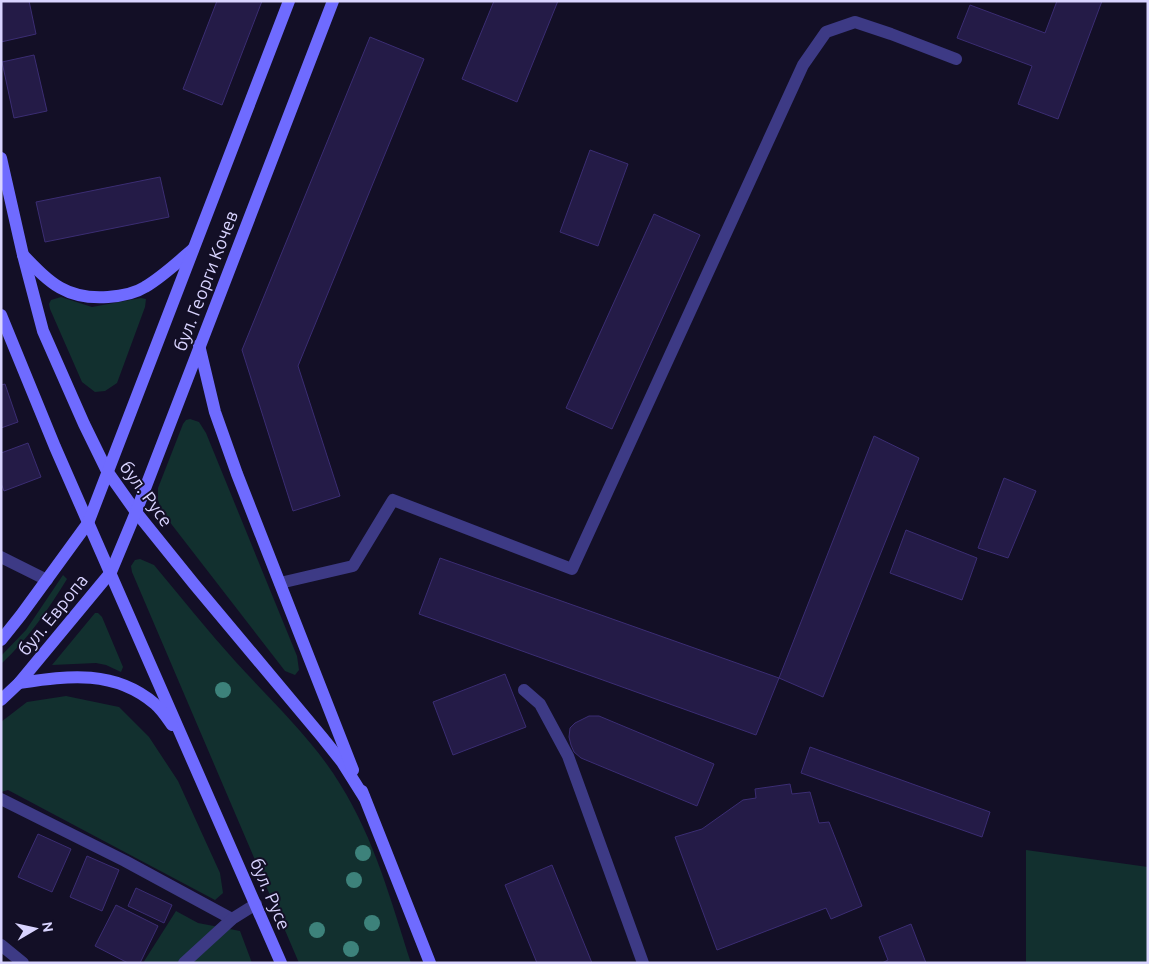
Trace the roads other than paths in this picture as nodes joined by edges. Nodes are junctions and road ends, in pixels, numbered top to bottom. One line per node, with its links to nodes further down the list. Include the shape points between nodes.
1 (289, 1): 5 (main road, бул. Георги Кочев)
2 (334, 1): 8 (main road, бул. Георги Кочев)
3 (956, 59): 15 (street, via 855,22 826,32 804,65 572,569 393,500 353,566)
4 (1, 158): 6 (main road, бул. Русе)
5 (193, 249): 6 (main road, via 146,287 123,296 105,297 80,296 58,288); 9 (main road, бул. Георги Кочев)
6 (23, 255): 9 (main road, бул. Русе, via 43,331)
7 (2, 321): 11 (main road, бул. Русе)
8 (200, 345): 10 (main road, бул. Георги Кочев); 15 (main road, бул. Русе, via 214,412)
9 (107, 471): 10 (main road, бул. Русе); 11 (main road, бул. Георги Кочев)
10 (136, 512): 13 (main road, бул. Георги Кочев); 21 (main road, бул. Русе, via 342,762)
11 (88, 522): 13 (main road, бул. Русе); 14 (main road, бул. Европа)
12 (1, 557): 14 (street)
13 (111, 572): 17 (main road, бул. Европа); 20 (main road, бул. Русе)
14 (47, 580): 16 (main road, бул. Европа)
15 (280, 583): 21 (main road, бул. Русе)
16 (1, 640)
17 (19, 684): 19 (main road, бул. Европа); 20 (main road, via 68,677 100,678 122,684 157,705)
18 (524, 690): 30 (street, via 540,704 568,756)
19 (1, 700)
20 (184, 740): 23 (main road, бул. Русе)
21 (364, 797): 29 (main road, бул. Русе)
22 (1, 799): 24 (street)
23 (256, 904): 24 (street); 28 (main road, бул. Русе)
24 (232, 919): 27 (street)
25 (1, 945): 26 (street)
26 (23, 963)
27 (184, 963)
28 (281, 963)
29 (430, 963)
30 (643, 963)

